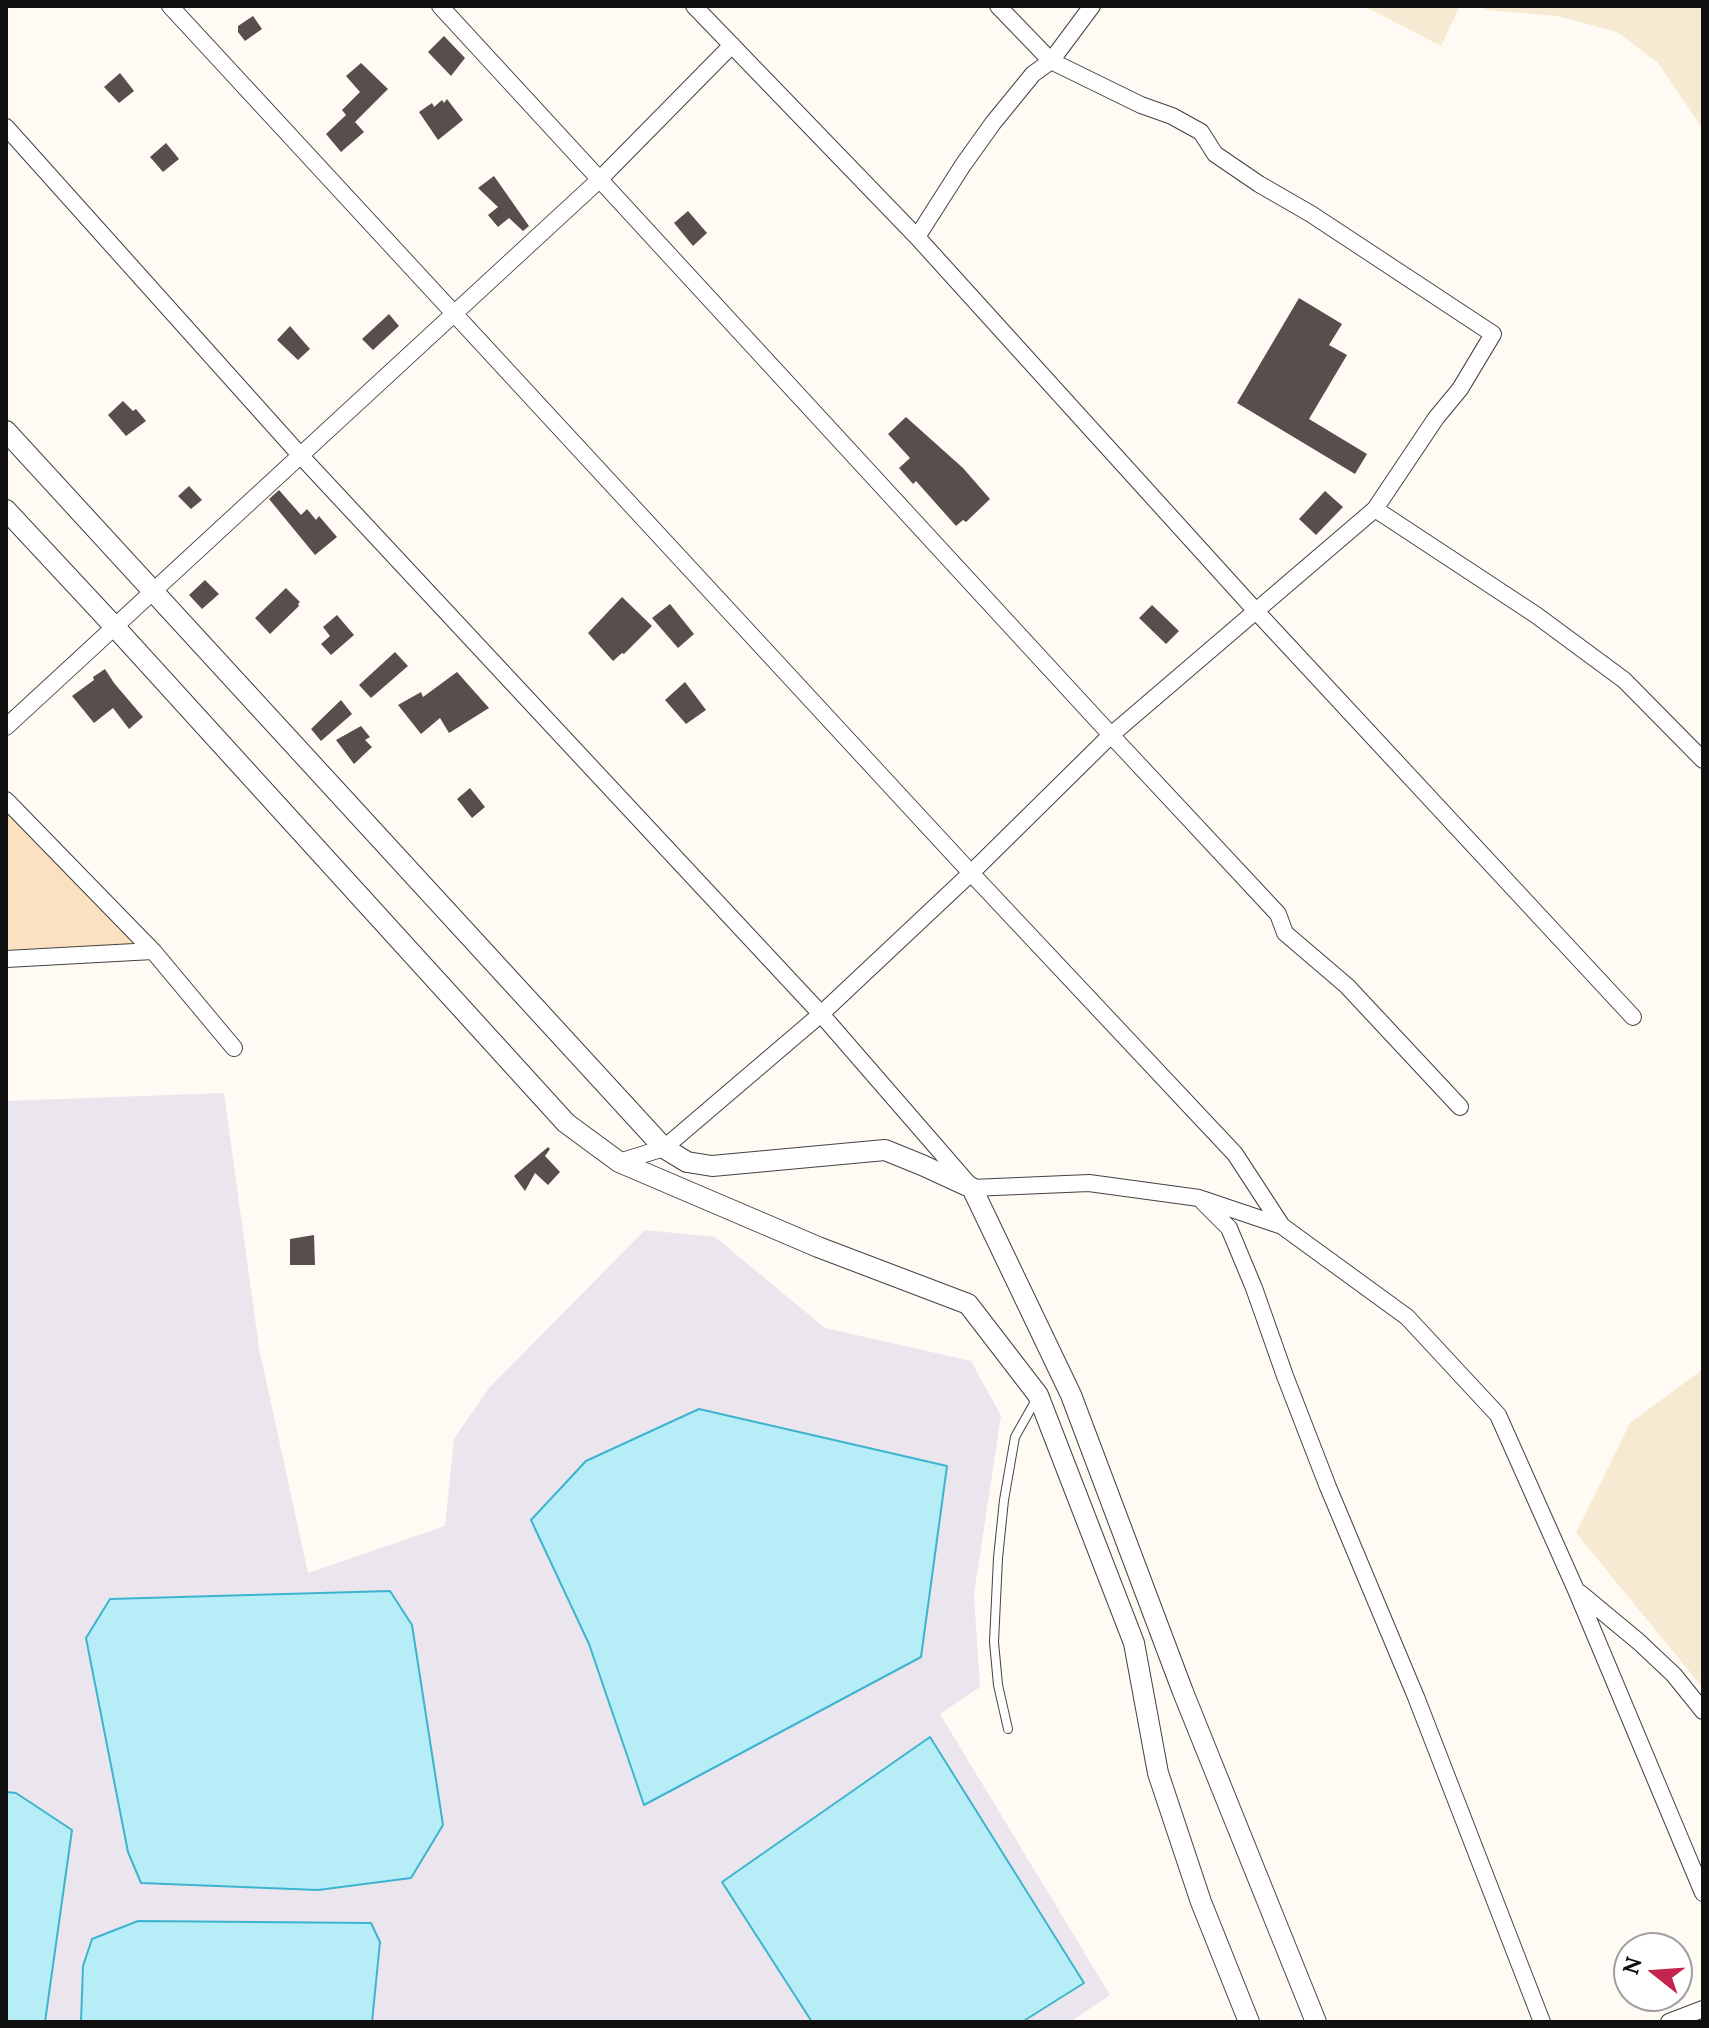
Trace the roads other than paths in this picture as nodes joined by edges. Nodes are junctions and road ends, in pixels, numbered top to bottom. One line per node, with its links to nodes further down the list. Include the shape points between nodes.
1 (170, 6): 11 (street)
2 (440, 6): 9 (street)
3 (694, 6): 6 (street)
4 (998, 6): 7 (street)
5 (1092, 6): 7 (street)
6 (732, 45): 9 (street); 10 (street)
7 (1051, 61): 10 (street, via 1033,74 993,123); 14 (street, via 1201,132 1215,154 1493,334)
8 (6, 127): 13 (street)
9 (599, 180): 11 (street); 20 (street)
10 (917, 237): 17 (street)
11 (454, 313): 13 (street); 23 (street)
12 (6, 431): 16 (street)
13 (300, 455): 16 (street); 26 (street)
14 (1375, 509): 17 (street); 21 (street, via 1624,680)
15 (6, 510): 18 (street)
16 (152, 592): 18 (street); 30 (street)
17 (1255, 610): 20 (street); 27 (street)
18 (114, 626): 19 (street); 31 (street, via 566,1123)
19 (6, 727)
20 (1111, 735): 23 (street); 29 (street, via 1278,914 1285,933 1347,986)
21 (1703, 760)
22 (6, 800): 24 (street)
23 (971, 873): 26 (street); 34 (street, via 1235,1154)
24 (153, 951): 25 (street); 28 (street)
25 (6, 959)
26 (821, 1014): 30 (street); 32 (street)
27 (1633, 1017)
28 (234, 1048)
29 (1460, 1107)
30 (664, 1148): 31 (street); 32 (street, via 687,1162 712,1166 885,1150)
31 (619, 1162): 35 (street, via 968,1304)
32 (972, 1188): 33 (street, via 1089,1183); 42 (street, via 1071,1395)
33 (1199, 1198): 34 (street); 43 (street, via 1229,1228 1244,1264)
34 (1282, 1226): 36 (street, via 1407,1317 1498,1415)
35 (1038, 1395): 38 (lane, via 1015,1437 998,1558 994,1642); 41 (street, via 1134,1643 1158,1773)
36 (1576, 1590): 37 (street, via 1674,1675); 39 (street)
37 (1703, 1711)
38 (1008, 1729)
39 (1703, 1893)
40 (1703, 2009): 44 (street)
41 (1249, 2022)
42 (1316, 2022)
43 (1542, 2022)
44 (1669, 2022)

